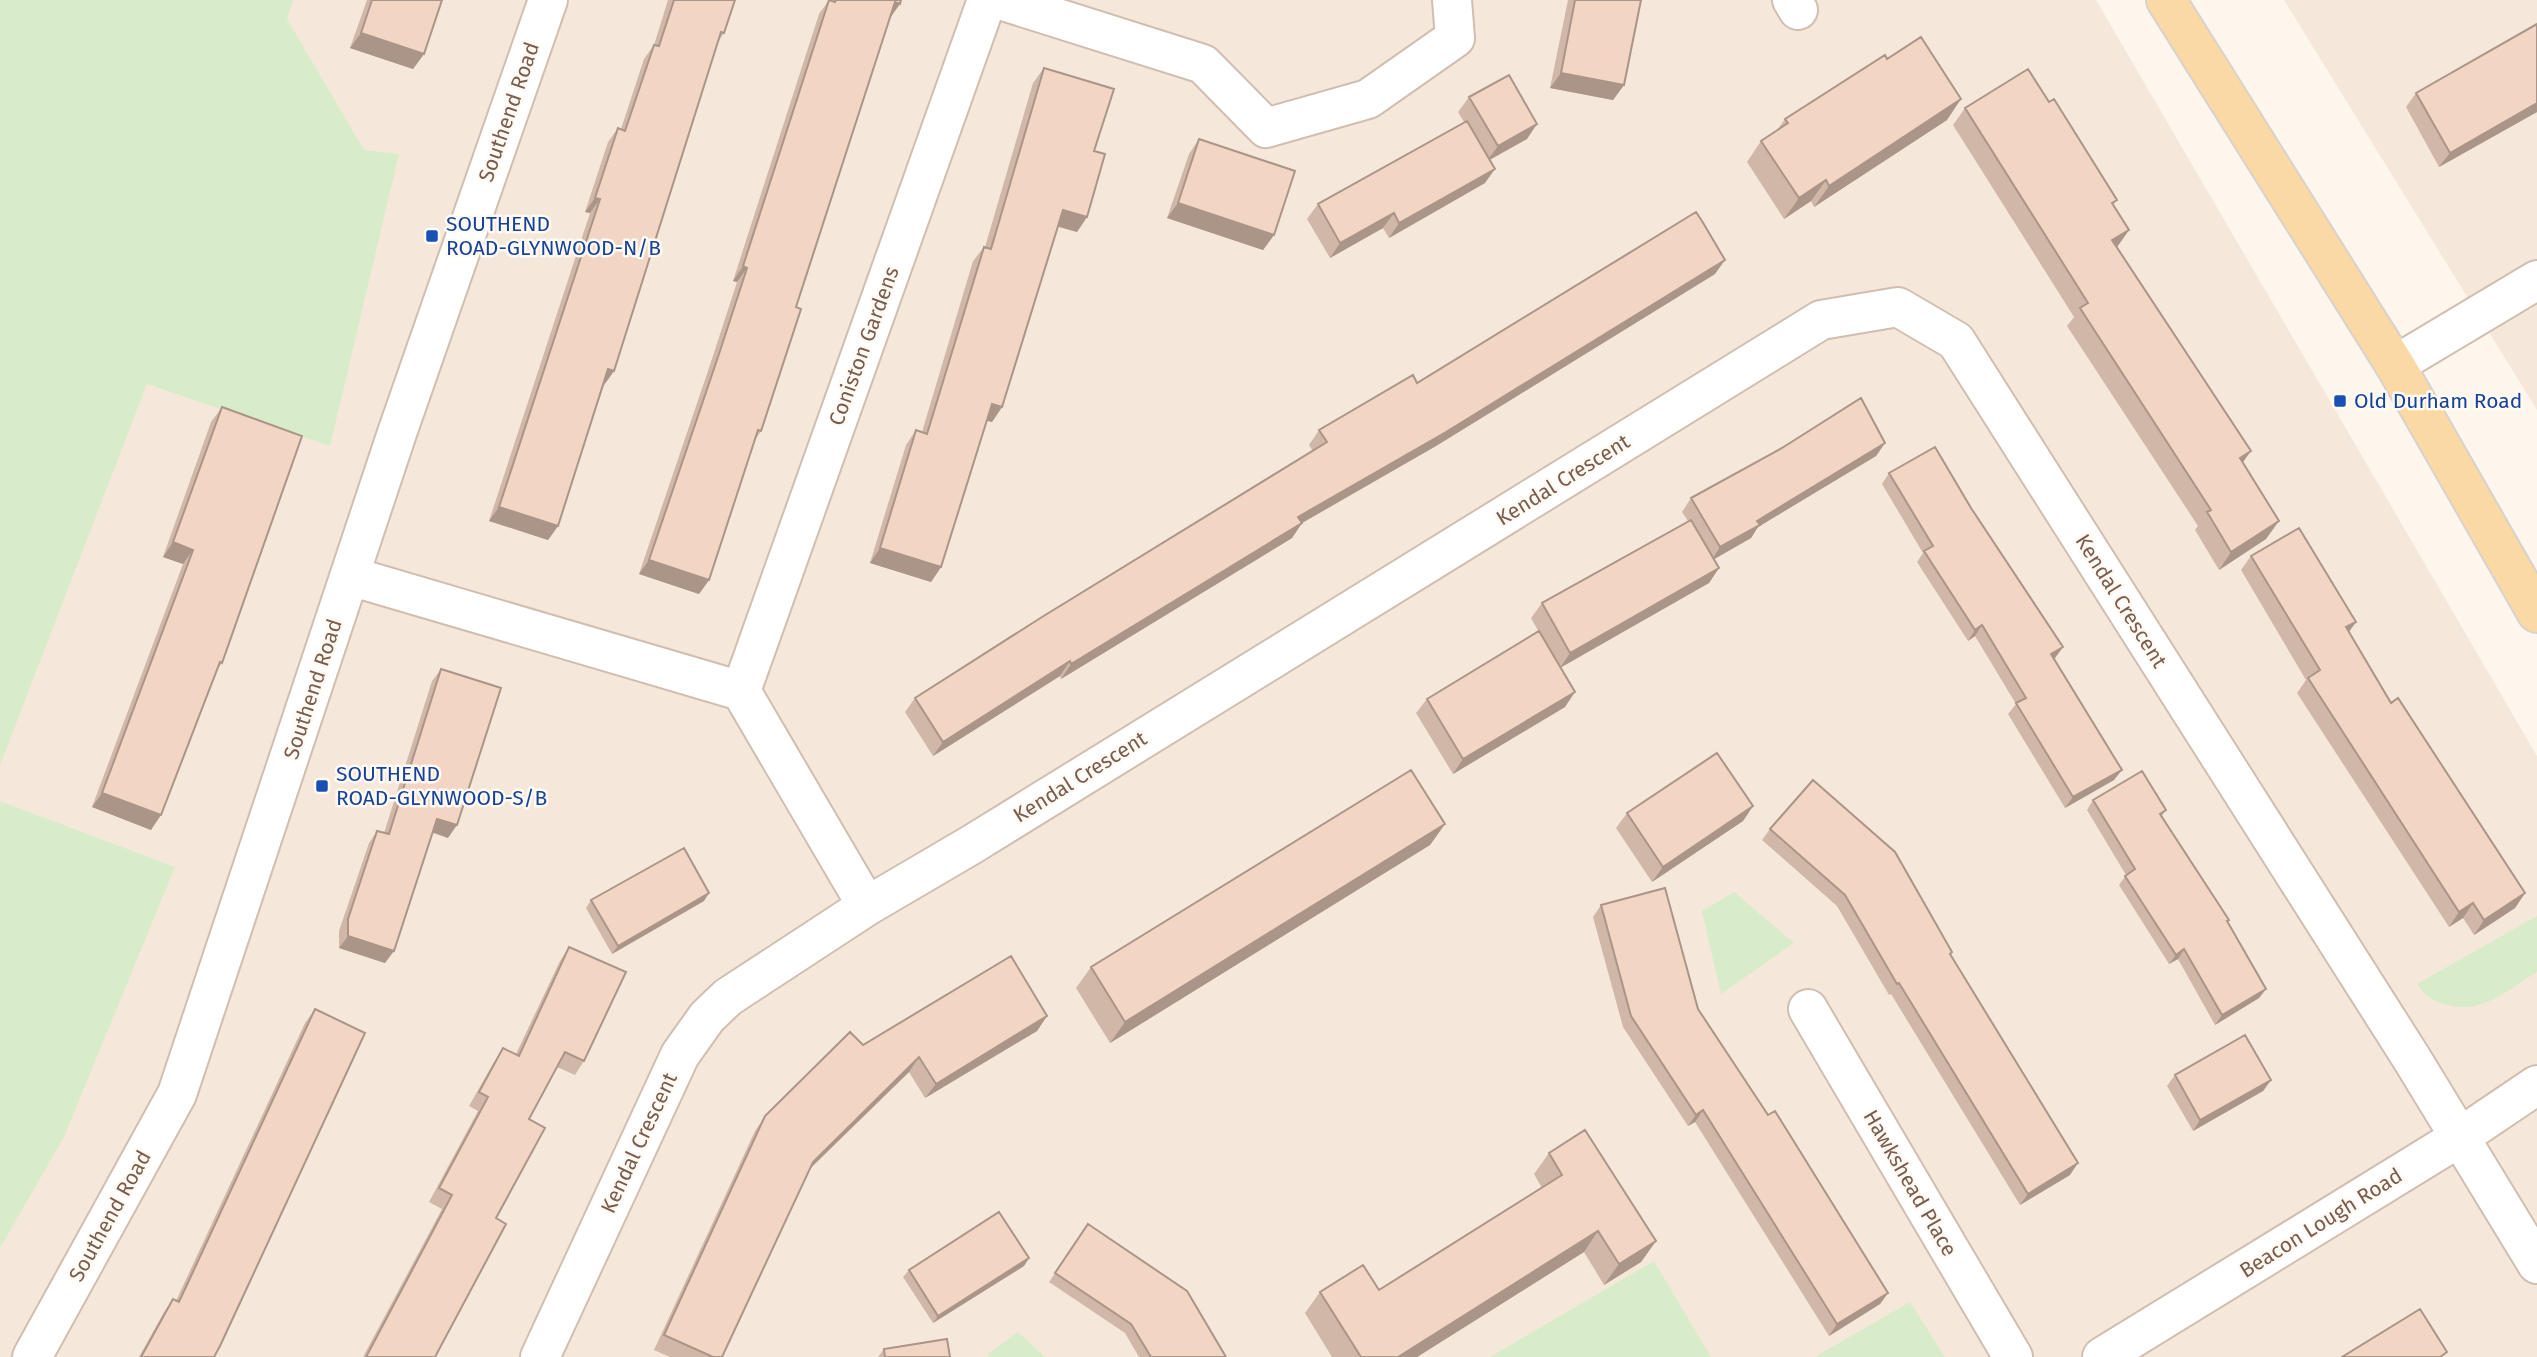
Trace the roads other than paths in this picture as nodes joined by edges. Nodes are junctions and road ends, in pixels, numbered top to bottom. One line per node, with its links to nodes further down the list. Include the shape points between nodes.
1 (548, 0): 8 (street, Southend Road)
2 (987, 0): 10 (street, Coniston Gardens)
3 (1000, 0): 4 (street, via 1203,64 1266,128 1368,99 1455,38)
4 (1452, 0)
5 (2166, 0): 7 (main road)
6 (2537, 280): 7 (street)
7 (2395, 365): 9 (main road)
8 (350, 576): 10 (street); 16 (street, Southend Road, via 177,1094)
9 (2537, 613)
10 (741, 691): 11 (street)
11 (867, 906): 14 (street, Kendal Crescent, via 1821,320 1898,307 1956,341); 17 (street, Kendal Crescent, via 728,997 707,1017 680,1055)
12 (1808, 1009): 18 (street, Hawkshead Place)
13 (2537, 1085): 14 (street, Beacon Lough Road)
14 (2460, 1137): 15 (street, Kendal Crescent); 19 (street, Beacon Lough Road)
15 (2537, 1264)
16 (32, 1357)
17 (540, 1357)
18 (2013, 1357)
19 (2102, 1357)

